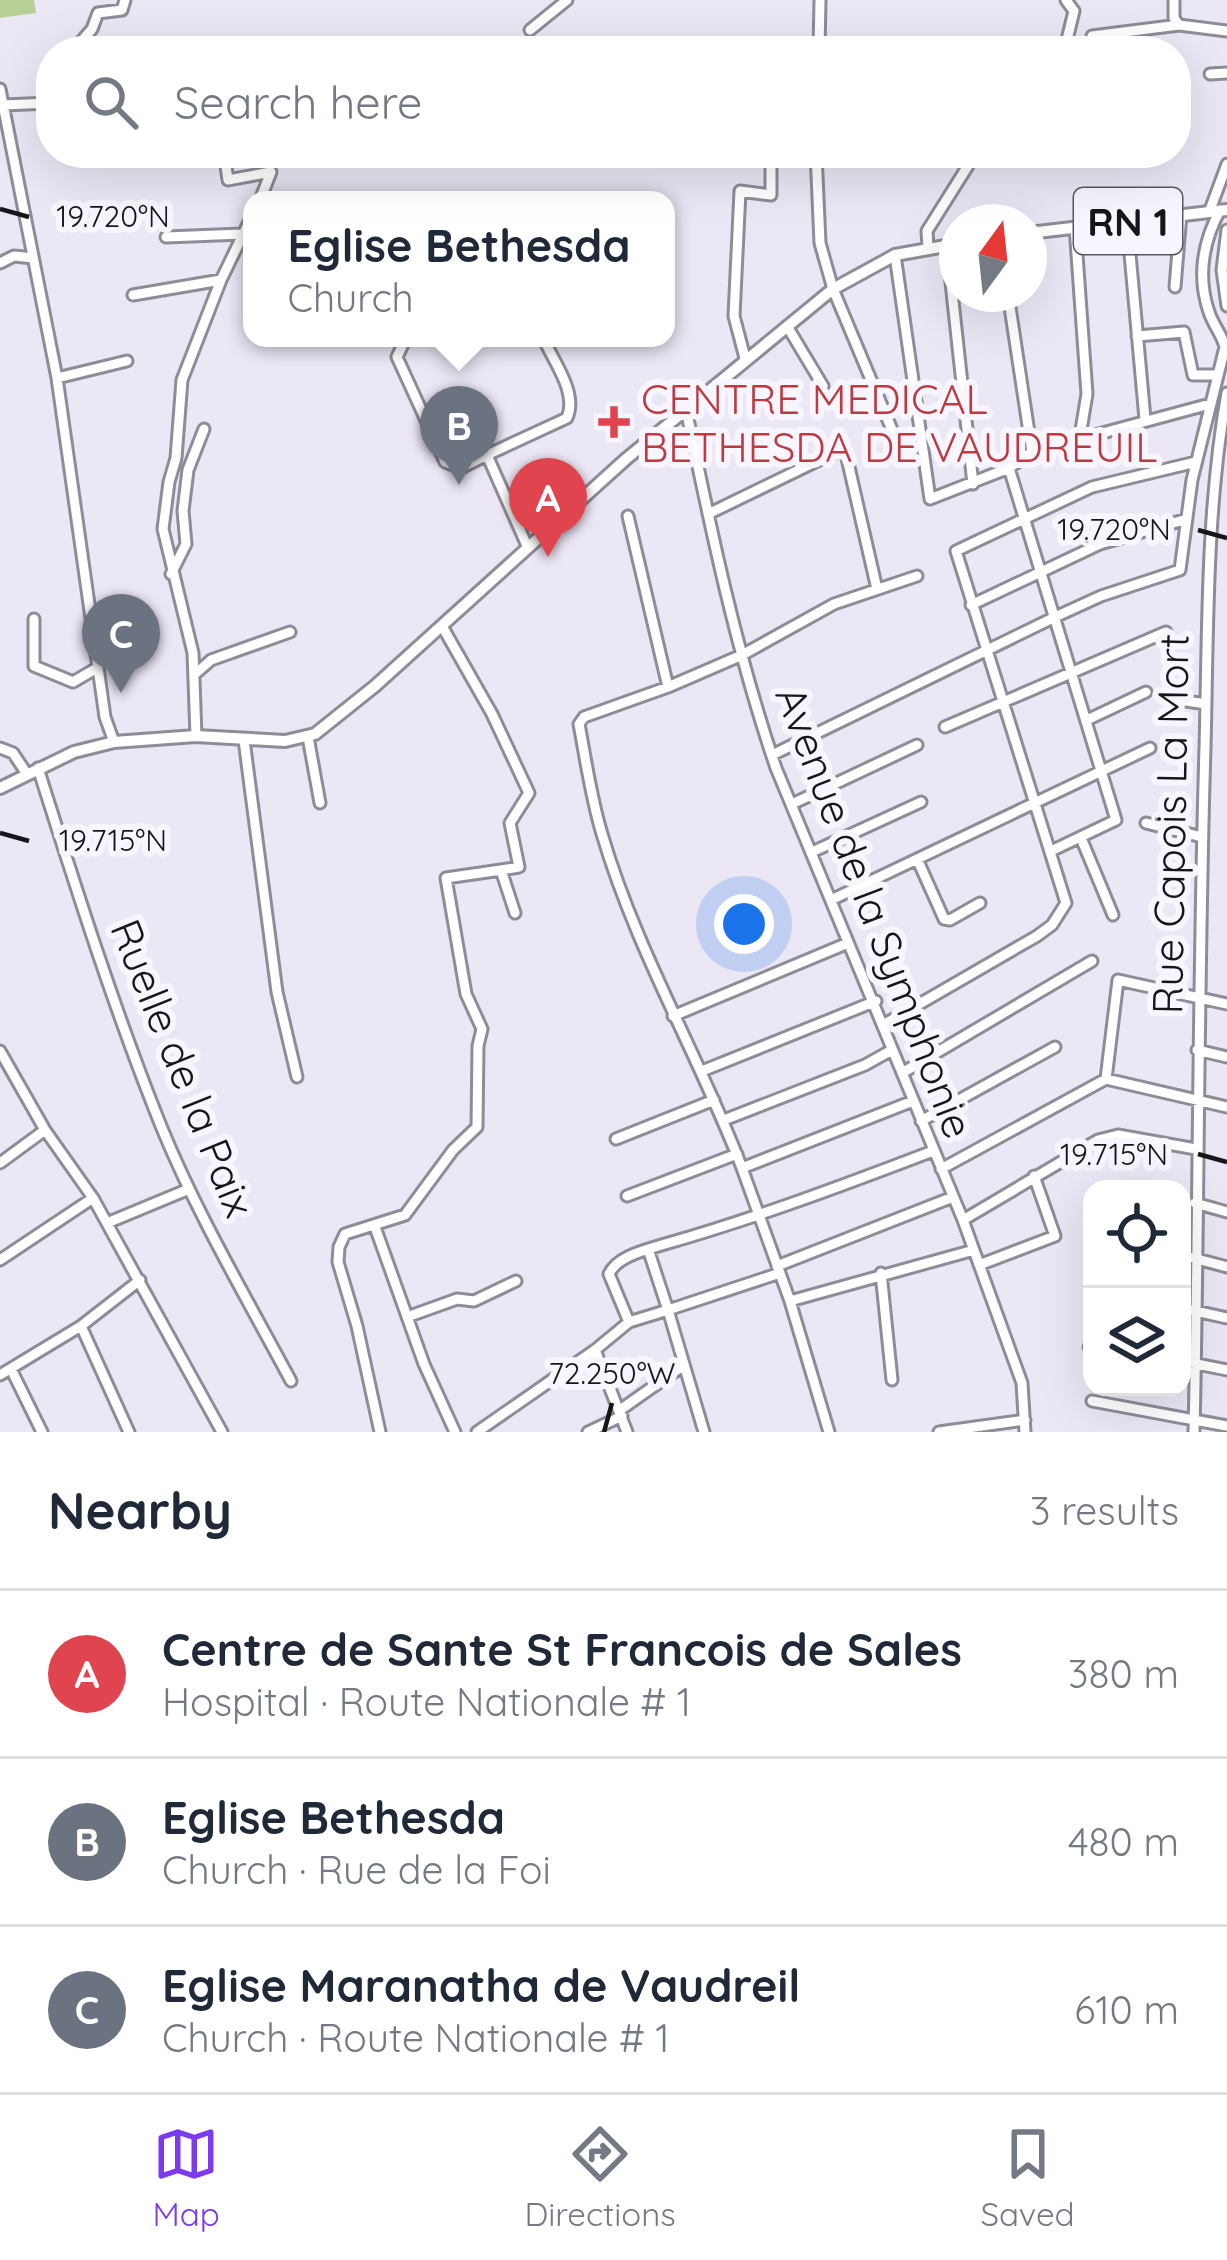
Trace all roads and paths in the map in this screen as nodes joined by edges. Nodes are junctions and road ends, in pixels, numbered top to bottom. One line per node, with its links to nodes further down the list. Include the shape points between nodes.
1 (125, 0): 9 (street, via 122,10 98,13)
2 (567, 0): 7 (street)
3 (820, 0): 10 (street)
4 (1066, 0): 11 (street, via 1073,10)
5 (1174, 0): 6 (street)
6 (1179, 25): 8 (street); 12 (street)
7 (530, 30)
8 (1227, 31)
9 (86, 36)
10 (819, 36)
11 (1067, 36)
12 (1092, 36)
13 (1227, 73): 14 (street)
14 (1210, 74)
15 (0, 89): 17 (street)
16 (36, 104): 17 (street)
17 (3, 105): 35 (street)
18 (1227, 164): 24 (street)
19 (226, 168): 23 (street, via 228,180 271,172)
20 (771, 168): 48 (street, via 771,195 740,191 734,316)
21 (817, 168): 39 (street, via 820,243)
22 (967, 168): 33 (street, via 927,231)
23 (264, 191)
24 (1219, 210): 25 (main road, RN 1); 50 (street, via 1203,250 1205,296 1225,346)
25 (1181, 214): 26 (main road, RN 1); 38 (street)
26 (1126, 221): 27 (main road, RN 1); 45 (street)
27 (1075, 227): 29 (main road, RN 1); 58 (street, via 1087,394)
28 (1227, 230): 41 (street)
29 (1047, 231)
30 (242, 234): 31 (street); 37 (street)
31 (166, 237)
32 (939, 246): 33 (main road)
33 (928, 247): 34 (main road)
34 (895, 255): 39 (main road); 64 (street, via 928,498)
35 (33, 258): 36 (street); 51 (street)
36 (0, 263)
37 (221, 280): 40 (street); 71 (street, via 182,380 163,529)
38 (1175, 287)
39 (833, 289): 44 (main road); 59 (street)
40 (133, 295)
41 (1227, 306)
42 (958, 312): 64 (street)
43 (1011, 312): 60 (street)
44 (787, 326): 48 (main road); 52 (street)
45 (1137, 337): 50 (street, via 1184,332 1192,375); 56 (street)
46 (402, 347): 61 (street, via 398,357 446,462 461,468)
47 (547, 347): 61 (street, via 571,398 567,418)
48 (746, 358): 55 (main road)
49 (127, 361): 51 (street)
50 (1216, 375): 54 (street)
51 (57, 378): 82 (street)
52 (823, 386)
53 (1227, 393): 89 (street, Rue Capois La Mort)
54 (1210, 404): 56 (street); 62 (street)
55 (686, 409): 65 (street, Avenue de la Symphonie); 69 (main road)
56 (1145, 419): 58 (street)
57 (204, 429): 71 (street, via 188,470 186,544)
58 (1080, 436): 60 (street)
59 (895, 437)
60 (1031, 452): 63 (street)
61 (487, 455): 69 (street)
62 (1196, 462): 67 (street, via 1092,487); 68 (street)
63 (1009, 468): 64 (street); 67 (street)
64 (973, 484)
65 (708, 514): 73 (street, via 842,449); 81 (street, Avenue de la Symphonie)
66 (628, 516): 85 (street)
67 (1022, 517): 70 (street); 74 (street, via 956,551)
68 (1187, 519): 70 (street); 75 (street, via 1180,570)
69 (528, 548): 77 (main road)
70 (1040, 572): 74 (street); 75 (street)
71 (171, 574): 84 (street)
72 (916, 575): 73 (street)
73 (877, 589): 81 (street)
74 (971, 604): 80 (street)
75 (1054, 617): 80 (street); 83 (street)
76 (34, 619): 82 (street, via 34,666 73,682)
77 (442, 626): 93 (main road); 113 (street, via 530,793 510,824 519,867)
78 (290, 632): 84 (street, via 240,647)
79 (1166, 632): 83 (street)
80 (987, 653): 88 (street); 99 (street)
81 (742, 655): 85 (street); 99 (street, Avenue de la Symphonie)
82 (97, 668): 95 (street)
83 (1072, 670): 88 (street); 90 (street)
84 (194, 675): 92 (street)
85 (668, 687): 123 (street, via 579,724 602,834)
86 (1146, 692): 90 (street)
87 (1166, 698): 89 (street)
88 (1002, 702): 91 (street); 103 (street)
89 (1206, 704): 108 (street, Rue Capois La Mort)
90 (1087, 720): 101 (street)
91 (945, 727)
92 (196, 736): 94 (main road); 95 (main road)
93 (308, 737): 94 (main road); 105 (street)
94 (244, 740): 132 (street, via 277,992)
95 (114, 742): 100 (main road)
96 (916, 745): 106 (street)
97 (0, 748): 100 (street)
98 (1150, 748): 101 (street)
99 (772, 755): 106 (street, Avenue de la Symphonie)
100 (32, 771): 102 (main road); 149 (street, Ruelle de la Paix)
101 (1103, 771): 103 (street); 109 (street, via 1116,822)
102 (0, 788)
103 (1033, 801): 110 (street); 112 (street)
104 (921, 802): 111 (street)
105 (320, 803)
106 (792, 804): 111 (street, Avenue de la Symphonie)
107 (1146, 823): 108 (street)
108 (1202, 837): 120 (street, Rue Capois La Mort)
109 (1081, 838): 110 (street); 117 (street)
110 (1051, 851): 124 (street, via 1066,903 1052,925)
111 (812, 852): 114 (street, Avenue de la Symphonie)
112 (918, 861): 114 (street); 115 (street, via 944,919)
113 (501, 871): 116 (street); 158 (street, via 446,878 466,994 482,1029 477,1127 405,1215)
114 (831, 900): 118 (street, Avenue de la Symphonie)
115 (980, 903)
116 (515, 913)
117 (1113, 915)
118 (848, 944): 121 (street, Avenue de la Symphonie); 123 (street)
119 (1092, 962): 131 (street)
120 (1200, 997): 122 (street); 127 (street, Rue Capois La Mort); 133 (street, via 1118,980)
121 (876, 1001): 124 (street, Avenue de la Symphonie); 130 (street)
122 (1227, 1004)
123 (673, 1016): 130 (street)
124 (883, 1025): 126 (street, Avenue de la Symphonie)
125 (1055, 1047): 139 (street)
126 (892, 1050): 131 (street, Avenue de la Symphonie); 138 (street)
127 (1197, 1050): 129 (street); 135 (street, Rue Capois La Mort)
128 (0, 1052): 140 (street)
129 (1227, 1057)
130 (702, 1071): 134 (street)
131 (902, 1073): 136 (street, Avenue de la Symphonie)
132 (297, 1077)
133 (1106, 1079): 135 (street); 147 (street)
134 (714, 1100): 138 (street); 141 (street)
135 (1197, 1100): 137 (street); 142 (street, Rue Capois La Mort)
136 (913, 1101): 139 (street, Avenue de la Symphonie); 146 (street)
137 (1227, 1107)
138 (724, 1120): 144 (street)
139 (921, 1121): 143 (street, Avenue de la Symphonie)
140 (45, 1130): 145 (street); 152 (street)
141 (616, 1138)
142 (1196, 1149): 148 (street, via 1118,1135); 153 (street, Rue Capois La Mort)
143 (933, 1150): 147 (street, Avenue de la Symphonie); 155 (street)
144 (737, 1154): 146 (street); 150 (street)
145 (0, 1163)
146 (742, 1168): 155 (street)
147 (941, 1169): 151 (street, Avenue de la Symphonie)
148 (1034, 1176): 156 (street); 164 (street, via 1054,1236)
149 (189, 1189): 157 (street); 187 (street, Ruelle de la Paix)
150 (626, 1196)
151 (953, 1197): 156 (street, Avenue de la Symphonie); 166 (street)
152 (93, 1198): 157 (street); 163 (street)
153 (1195, 1203): 154 (street); 159 (street, Rue Capois La Mort)
154 (1227, 1212)
155 (759, 1217): 160 (street); 166 (street)
156 (963, 1220): 161 (street, Avenue de la Symphonie)
157 (107, 1223): 169 (street)
158 (375, 1227): 175 (street); 197 (street, via 346,1234 338,1262)
159 (1191, 1233)
160 (648, 1249): 173 (street); 177 (street, via 609,1270)
161 (974, 1250): 164 (street, Avenue de la Symphonie); 167 (street)
162 (1191, 1257): 165 (street)
163 (0, 1260)
164 (979, 1265): 191 (street, Avenue de la Symphonie, via 1022,1383)
165 (1227, 1267)
166 (778, 1269): 171 (street); 173 (street)
167 (881, 1274): 171 (street); 186 (street)
168 (1191, 1279): 174 (street, Rue Capois La Mort)
169 (140, 1280): 178 (street); 196 (street)
170 (515, 1281): 175 (street, via 474,1301)
171 (790, 1301): 203 (street)
172 (1191, 1309): 174 (street)
173 (668, 1310): 177 (street); 182 (street)
174 (1195, 1310): 176 (street); 181 (street, Rue Capois La Mort)
175 (407, 1317): 198 (street)
176 (1227, 1318)
177 (629, 1322): 179 (street)
178 (81, 1326): 183 (street); 195 (street)
179 (595, 1350): 189 (street); 193 (street)
180 (1191, 1362): 181 (street)
181 (1196, 1363): 184 (street); 190 (street, Rue Capois La Mort)
182 (684, 1365): 189 (street); 202 (street)
183 (11, 1369): 185 (street); 194 (street)
184 (1227, 1370)
185 (0, 1375)
186 (892, 1380)
187 (291, 1381)
188 (1092, 1401): 190 (street)
189 (621, 1413): 200 (street); 201 (street)
190 (1194, 1418): 192 (street); 205 (street, Rue Capois La Mort)
191 (1025, 1426): 204 (street)
192 (1227, 1426)
193 (492, 1428): 199 (street)
194 (42, 1432)
195 (129, 1432)
196 (222, 1432)
197 (380, 1432)
198 (455, 1432)
199 (478, 1432)
200 (588, 1432)
201 (627, 1432)
202 (704, 1432)
203 (829, 1432)
204 (938, 1432)
205 (1194, 1432)

